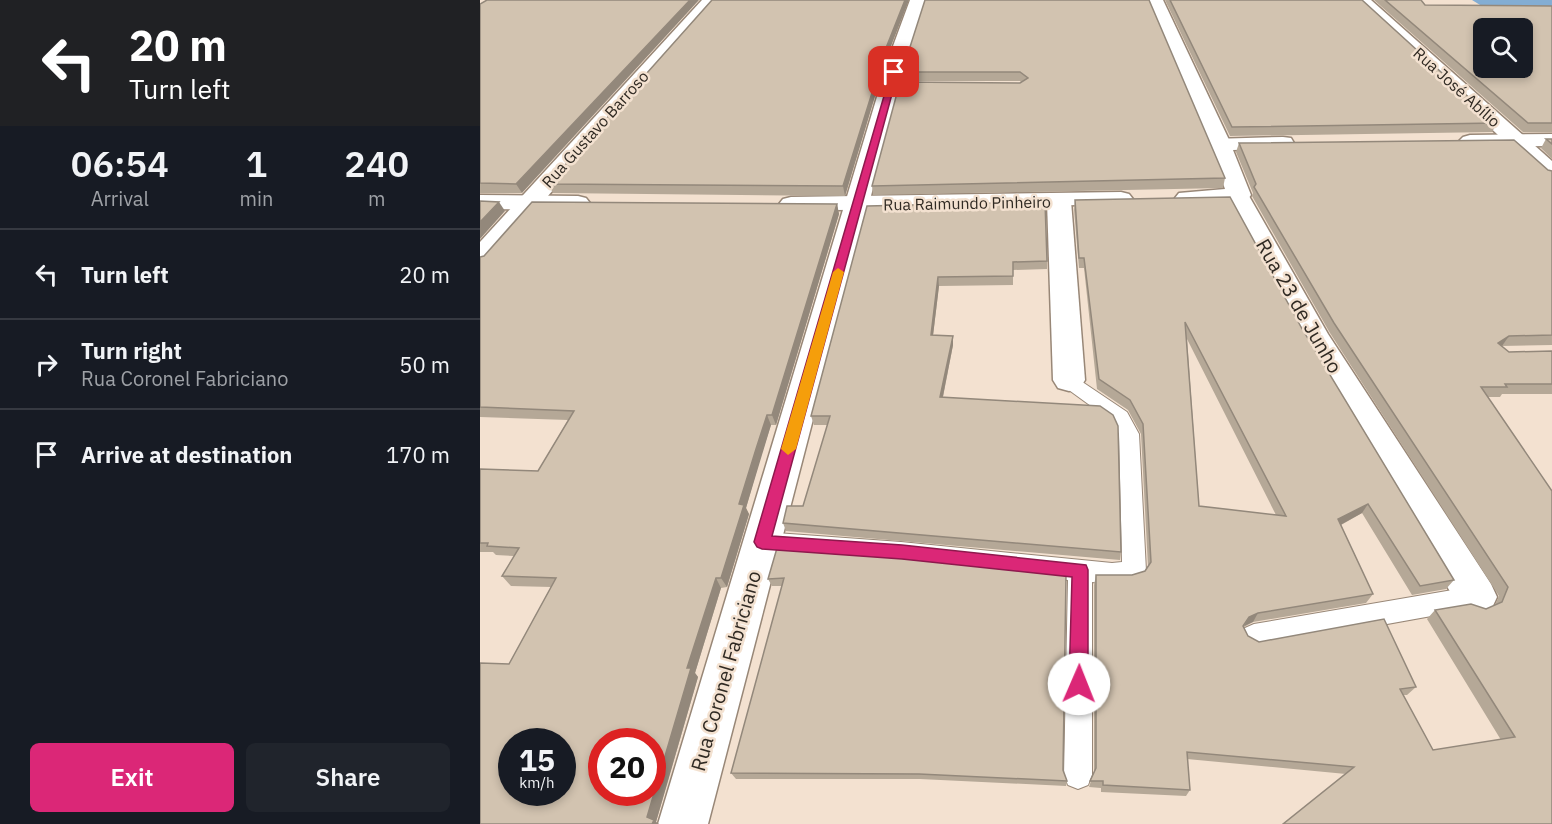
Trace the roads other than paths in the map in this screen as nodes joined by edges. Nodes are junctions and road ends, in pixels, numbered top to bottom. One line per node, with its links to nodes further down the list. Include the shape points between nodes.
1 (710, 0): 14 (street, Rua Gustavo Barroso)
2 (918, 0): 17 (street, Rua Coronel Fabriciano, via 896,86)
3 (1155, 0): 9 (street, Rua 23 de Junho)
4 (1362, 0): 5 (street, Rua José Abílio)
5 (1516, 140): 6 (street); 7 (street); 10 (street, Rua José Abílio)
6 (1552, 140)
7 (1445, 141)
8 (1303, 143): 9 (street)
9 (1220, 144): 11 (street, Rua 23 de Junho)
10 (1552, 173)
11 (1237, 196): 12 (street, Rua Raimundo Pinheiro); 22 (street, Rua 23 de Junho, via 1314,336)
12 (1059, 201): 17 (street, Rua Raimundo Pinheiro); 19 (street)
13 (480, 202): 14 (street)
14 (528, 202): 15 (street); 18 (street, Rua Gustavo Barroso)
15 (599, 203)
16 (763, 204): 17 (street, Rua Raimundo Pinheiro)
17 (857, 205): 20 (street, Rua Coronel Fabriciano)
18 (480, 258)
19 (1069, 380): 21 (lane, via 1119,417 1129,434 1134,571 1112,574)
20 (762, 542): 21 (lane); 25 (street, Rua Coronel Fabriciano)
21 (1080, 570): 24 (lane)
22 (1476, 597): 23 (lane)
23 (1254, 636)
24 (1078, 776)
25 (683, 824)

